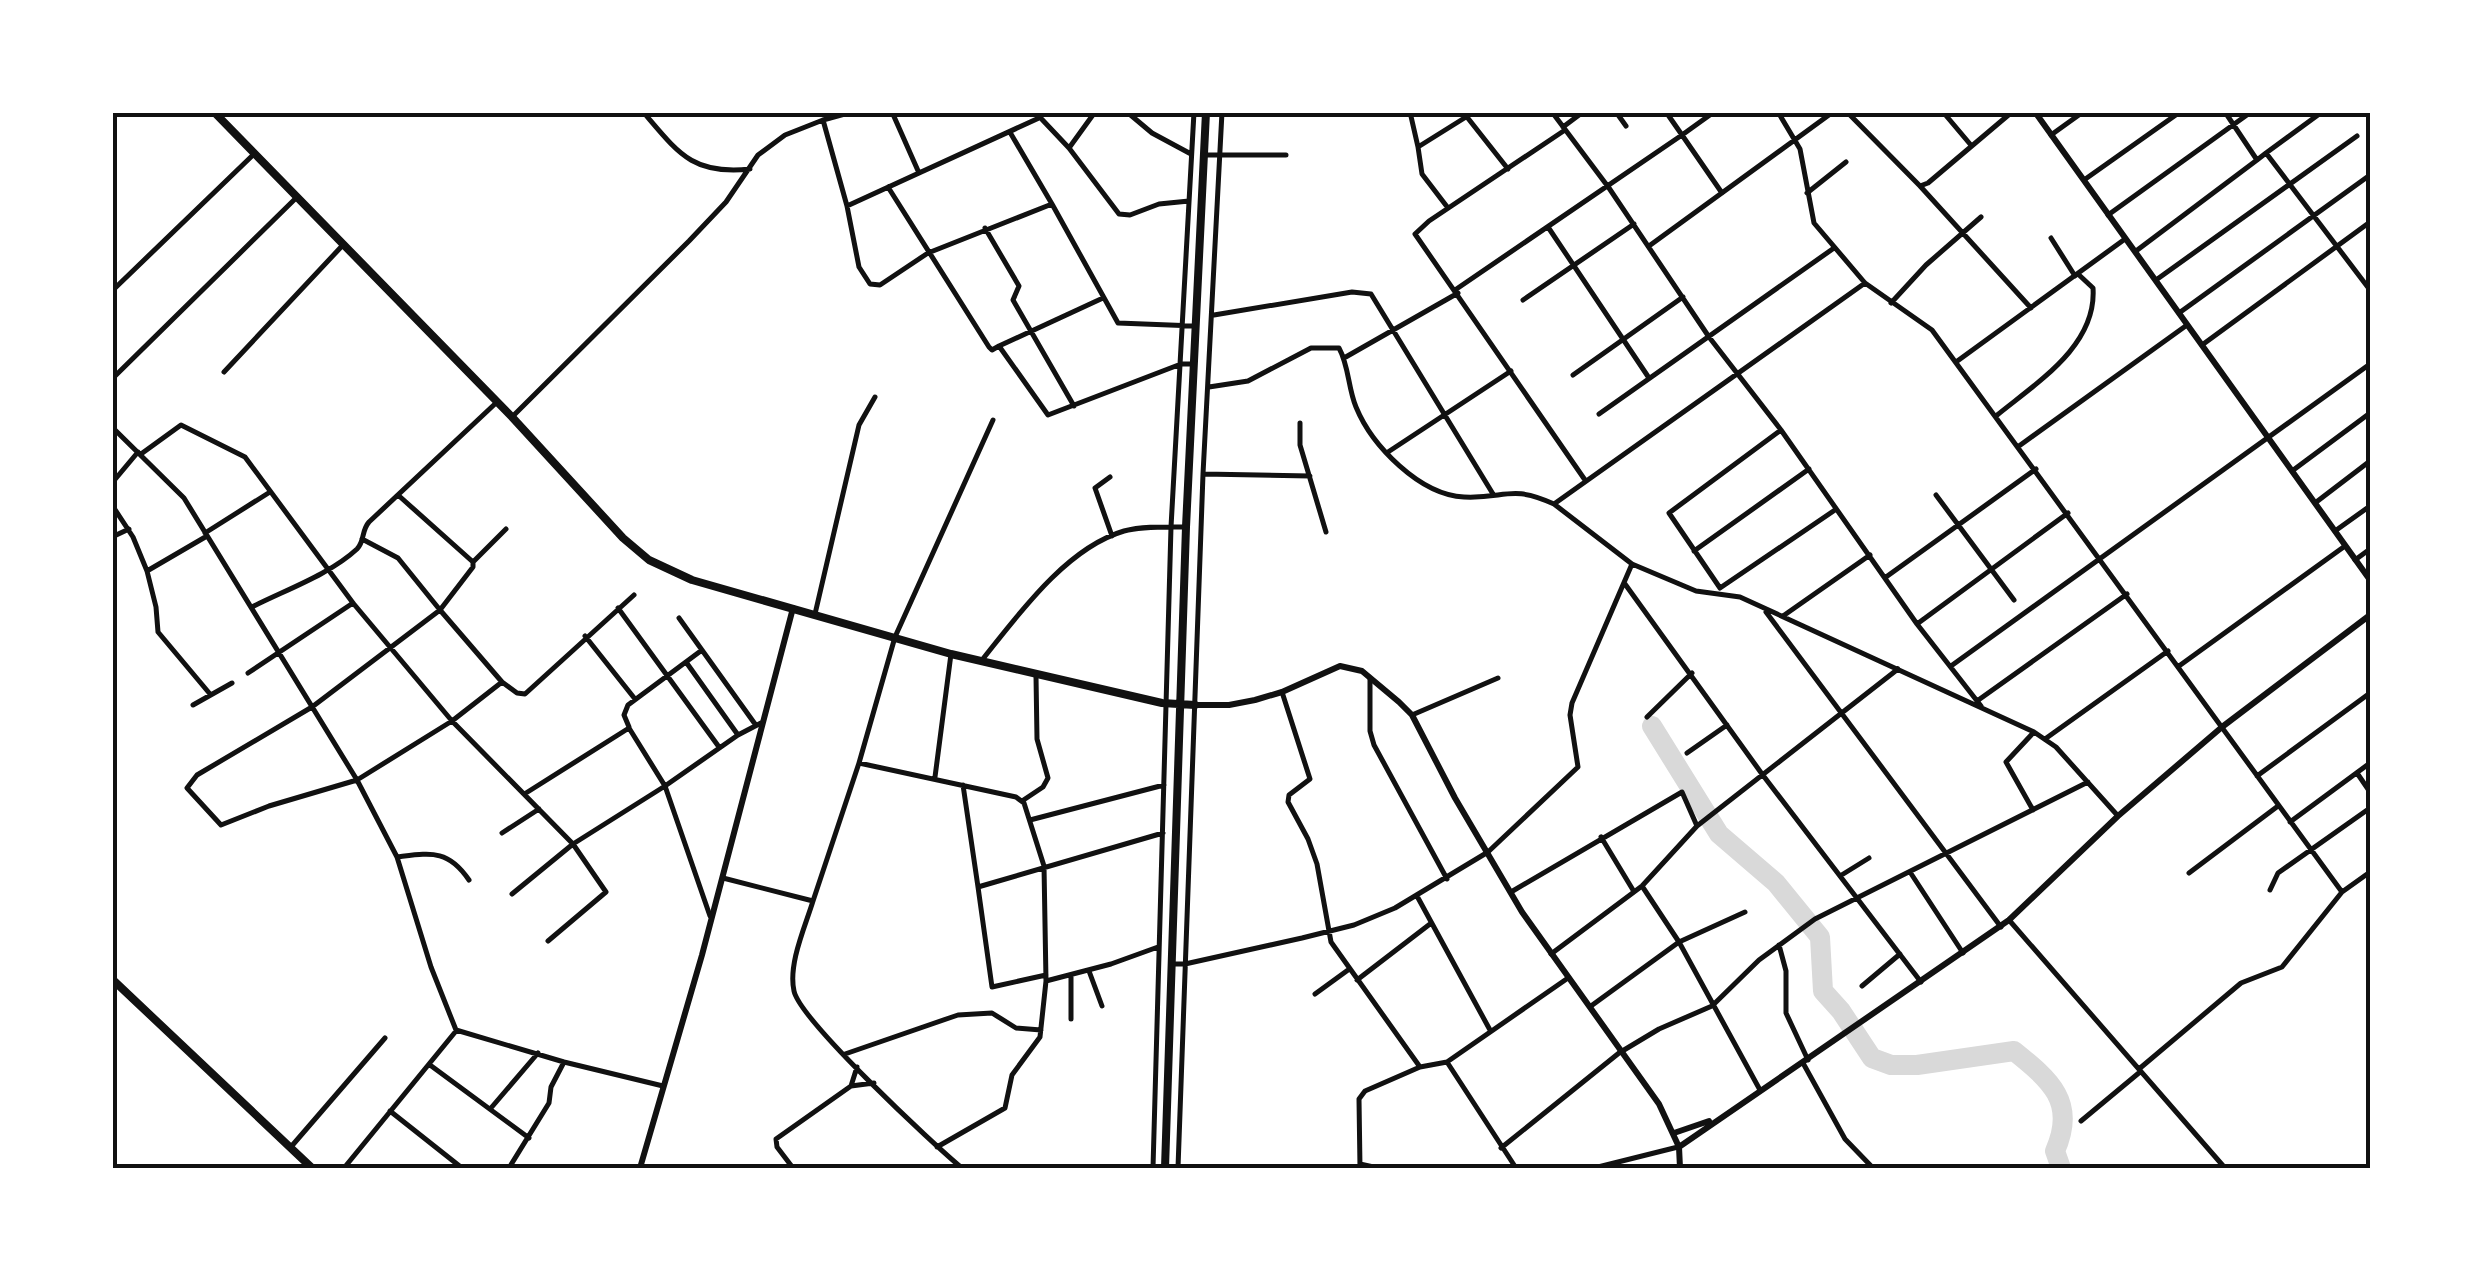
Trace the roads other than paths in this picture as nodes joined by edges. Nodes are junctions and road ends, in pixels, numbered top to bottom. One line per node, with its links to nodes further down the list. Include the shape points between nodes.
1 (214, 112): 42 (main road)
2 (644, 112): 49 (street, via 702,166)
3 (852, 112): 29 (street)
4 (892, 112): 51 (street)
5 (1094, 112): 40 (street)
6 (1127, 112): 43 (street)
7 (1194, 112): 43 (street)
8 (1206, 112): 45 (main road)
9 (1222, 112): 46 (street)
10 (1410, 112): 39 (street)
11 (1552, 112): 32 (street)
12 (1583, 112): 32 (street)
13 (1616, 112): 31 (street)
14 (1666, 112): 34 (street)
15 (1714, 112): 34 (street)
16 (1778, 112): 37 (street)
17 (1833, 112): 37 (street)
18 (1847, 112): 56 (street)
19 (1942, 112): 38 (street)
20 (2012, 112): 38 (street)
21 (2035, 112): 35 (street)
22 (2083, 112): 35 (street)
23 (2180, 112): 53 (street)
24 (2225, 112): 30 (street)
25 (2251, 112): 30 (street)
26 (2322, 112): 41 (street)
27 (1038, 115): 33 (street); 40 (street)
28 (1470, 115): 39 (street); 50 (street)
29 (823, 120): 49 (street, via 775,141); 63 (street)
30 (2234, 125): 47 (street); 65 (street)
31 (1626, 126)
32 (1564, 129): 50 (street); 57 (street)
33 (1011, 134): 51 (street); 62 (street)
34 (1682, 135): 57 (street); 59 (street)
35 (2051, 136): 53 (street)
36 (2356, 136): 54 (street)
37 (1796, 139): 58 (street); 59 (street)
38 (1970, 146): 56 (street)
39 (1418, 147): 64 (street, via 1422,174)
40 (1069, 148): 61 (street, via 1119,214)
41 (2266, 153): 47 (street); 54 (street)
42 (254, 154): 60 (main road); 86 (street)
43 (1192, 155): 61 (street)
44 (1286, 155): 46 (street)
45 (1204, 156): 46 (street); 97 (main road)
46 (1220, 156): 94 (street)
47 (2257, 160): 79 (street)
48 (1846, 162): 58 (street)
49 (750, 169): 123 (street, via 726,202)
50 (1508, 170): 64 (street)
51 (919, 172): 55 (street)
52 (2370, 175): 66 (street)
53 (2084, 180): 65 (street)
54 (2290, 184): 66 (street); 83 (street)
55 (888, 186): 63 (street); 80 (street)
56 (1920, 186): 72 (street)
57 (1609, 188): 69 (street); 71 (street)
58 (1808, 193): 78 (street, via 1811,216)
59 (1722, 194): 76 (street)
60 (295, 199): 75 (main road); 114 (street)
61 (1189, 201): 96 (street)
62 (1052, 204): 70 (street); 89 (street)
63 (847, 206): 80 (street, via 854,252 870,284 880,286)
64 (1448, 208): 87 (street, via 1416,234)
65 (2108, 215): 74 (street)
66 (2315, 216): 77 (street); 93 (street)
67 (1981, 217): 72 (street)
68 (2370, 222): 77 (street)
69 (1634, 224): 76 (street); 81 (street)
70 (985, 228): 80 (street); 99 (street, via 1018,286 1012,300)
71 (1548, 228): 81 (street); 87 (street)
72 (1962, 233): 91 (street); 92 (street)
73 (2051, 238): 82 (street)
74 (2125, 239): 79 (street); 82 (street)
75 (342, 246): 110 (street); 117 (main road)
76 (1649, 246): 88 (street)
77 (2338, 246): 85 (street); 102 (street)
78 (1834, 248): 84 (street); 100 (street)
79 (2134, 252): 83 (street)
80 (928, 253): 103 (street, via 992,350)
81 (1574, 265): 90 (street); 101 (street)
82 (2076, 275): 92 (street); 122 (street, via 2093,288 2085,330 2049,372)
83 (2155, 281): 93 (street)
84 (1866, 283): 91 (street); 111 (street)
85 (2370, 290)
86 (112, 292)
87 (1457, 292): 98 (street); 109 (street)
88 (1683, 297): 100 (street); 101 (street)
89 (1103, 298): 96 (street, via 1118,323); 99 (street)
90 (1523, 300)
91 (1890, 303): 105 (street, via 1932,330)
92 (2031, 308): 105 (street)
93 (2179, 313): 95 (street)
94 (1214, 315): 98 (street, via 1367,291); 115 (street)
95 (2188, 325): 102 (street); 129 (street)
96 (1182, 326): 97 (street); 107 (street)
97 (1198, 326): 106 (main road)
98 (1396, 331): 104 (street); 121 (street)
99 (1029, 332): 103 (street); 118 (street)
100 (1709, 338): 111 (street); 113 (street)
101 (1623, 340): 112 (street); 113 (street)
102 (2202, 344): 128 (street)
103 (999, 346): 118 (street, via 1044,413)
104 (1344, 358): 115 (street, via 1335,346 1310,348 1248,381); 131 (street, via 1357,410)
105 (1956, 362): 122 (street)
106 (1196, 363): 107 (street); 153 (main road)
107 (1181, 364): 118 (street); 152 (street)
108 (2370, 364): 128 (street)
109 (1511, 370): 121 (street); 139 (street)
110 (224, 372)
111 (1737, 373): 127 (street); 139 (street)
112 (1573, 375)
113 (1649, 378): 120 (street)
114 (112, 379)
115 (1208, 386): 136 (street)
116 (875, 397): 186 (street, via 859,425)
117 (497, 402): 123 (main road); 143 (street)
118 (1074, 406)
119 (2370, 413): 135 (street)
120 (1599, 414)
121 (1443, 416): 131 (street); 142 (street)
122 (1996, 416): 129 (street)
123 (512, 417): 183 (main road, via 638,552 692,580)
124 (993, 420): 192 (street)
125 (1300, 423): 137 (street)
126 (112, 428): 130 (street)
127 (1781, 430): 133 (street); 164 (street, via 1672,509 1670,518)
128 (2270, 439): 135 (street); 166 (street)
129 (2019, 446): 134 (street)
130 (140, 453): 140 (street); 141 (street, via 176,426 187,426 245,457); 158 (street, via 182,496)
131 (1387, 453): 142 (street, via 1436,490 1468,498)
132 (2370, 461): 145 (street)
133 (1809, 469): 149 (street); 164 (street)
134 (2036, 469): 150 (street); 151 (street)
135 (2292, 471): 145 (street)
136 (1203, 474): 137 (street); 219 (street)
137 (1310, 476): 157 (street)
138 (1110, 477): 159 (street, via 1095,488)
139 (1585, 480): 147 (street)
140 (112, 483)
141 (271, 492): 158 (street); 170 (street)
142 (1493, 494): 147 (street, via 1515,491)
143 (398, 495): 161 (street); 168 (street)
144 (1936, 495): 151 (street)
145 (2315, 503): 156 (street)
146 (112, 504): 154 (street)
147 (1554, 504): 169 (street)
148 (2370, 506): 156 (street)
149 (1836, 510): 165 (street); 176 (street)
150 (2068, 513): 166 (street); 171 (street)
151 (1958, 526): 171 (street); 173 (street)
152 (1171, 527): 153 (street); 159 (street); 215 (street)
153 (1186, 527): 216 (main road)
154 (129, 528): 160 (street); 172 (street)
155 (506, 529): 168 (street)
156 (2335, 531): 162 (street)
157 (1326, 532)
158 (206, 535): 172 (street); 181 (street)
159 (1112, 536): 198 (street, via 1076,557)
160 (112, 538)
161 (360, 538): 170 (street, via 359,546); 185 (street, via 398,558)
162 (2345, 546): 167 (street); 201 (street)
163 (2370, 548): 167 (street)
164 (1694, 552): 176 (street)
165 (1870, 555): 173 (street); 188 (street)
166 (2101, 559): 177 (street); 200 (street)
167 (2355, 560): 174 (street)
168 (473, 562): 185 (street)
169 (1632, 564): 175 (street); 176 (street, via 1696,591)
170 (326, 569): 180 (street); 181 (street)
171 (1990, 569): 179 (street); 190 (street)
172 (147, 571): 213 (street, via 158,632)
173 (1886, 577): 190 (street)
174 (2370, 580)
175 (1625, 584): 204 (street); 261 (street, via 1572,703 1578,767)
176 (1716, 590): 184 (street)
177 (2127, 594): 195 (street); 217 (street)
178 (634, 595): 182 (street)
179 (2014, 600)
180 (353, 603): 193 (street); 196 (street)
181 (252, 607): 196 (street)
182 (618, 608): 191 (street); 205 (street)
183 (793, 608): 186 (main road); 225 (street)
184 (1764, 609): 188 (street); 221 (street)
185 (440, 610): 193 (street); 209 (street)
186 (815, 614): 192 (main road)
187 (2370, 615): 227 (street)
188 (1783, 616): 202 (street)
189 (679, 618): 194 (street)
190 (1917, 624): 200 (street)
191 (586, 636): 209 (street, via 524,694); 214 (street)
192 (896, 638): 197 (main road); 234 (street)
193 (391, 648): 220 (street); 224 (street)
194 (702, 650): 199 (street); 225 (street)
195 (2168, 652): 201 (street); 231 (street)
196 (279, 654): 203 (street); 220 (street)
197 (951, 654): 198 (main road); 239 (street)
198 (982, 660): 206 (main road)
199 (686, 662): 205 (street); 230 (street)
200 (1950, 666): 217 (street)
201 (2179, 666): 227 (street)
202 (1898, 669): 217 (street); 221 (street)
203 (248, 673)
204 (1692, 673): 223 (street); 226 (street)
205 (666, 675): 214 (street); 232 (street)
206 (1036, 676): 215 (main road); 247 (street, via 1036,739 1048,778)
207 (1370, 676): 211 (street, via 1340,666); 222 (street); 271 (street, via 1374,745)
208 (1498, 678): 222 (street)
209 (502, 682): 224 (street)
210 (232, 683): 213 (street)
211 (1282, 692): 219 (street, via 1229,705); 288 (street, via 1309,774 1288,802 1317,864)
212 (2370, 693): 238 (street)
213 (210, 694): 218 (street)
214 (636, 699): 228 (street, via 624,710)
215 (1168, 703): 216 (main road); 243 (street)
216 (1181, 704): 219 (main road); 296 (main road)
217 (1980, 704): 229 (street)
218 (193, 705)
219 (1195, 705): 297 (street)
220 (312, 707): 240 (street); 240 (street, via 197,775 187,788 220,825)
221 (1843, 714): 237 (street); 262 (street)
222 (1412, 715): 261 (street)
223 (1647, 718)
224 (452, 721): 240 (street); 246 (street)
225 (758, 724): 230 (street); 270 (street)
226 (1728, 725): 233 (street); 237 (street)
227 (2222, 727): 238 (street); 252 (street)
228 (629, 728): 244 (street); 246 (street)
229 (2034, 732): 231 (street); 251 (street, via 2006,762)
230 (738, 735): 232 (street)
231 (2045, 739): 241 (street)
232 (720, 747): 244 (street)
233 (1687, 753)
234 (859, 763): 239 (street); 282 (street)
235 (2370, 763): 236 (street)
236 (2357, 773): 245 (street); 254 (street)
237 (1762, 774): 255 (street); 269 (street)
238 (2257, 776): 248 (street)
239 (934, 777): 242 (street)
240 (357, 780): 264 (street)
241 (2089, 782): 251 (street); 252 (street)
242 (963, 785): 247 (street); 274 (street)
243 (1164, 785): 253 (street); 256 (street)
244 (665, 786): 259 (street); 284 (street)
245 (2370, 792)
246 (526, 793): 250 (street)
247 (1022, 801): 253 (street)
248 (2279, 806): 254 (street); 268 (street)
249 (2370, 808): 260 (street)
250 (539, 809): 257 (street); 259 (street)
251 (2033, 810): 262 (street)
252 (2118, 816): 285 (street)
253 (1030, 820): 265 (street)
254 (2290, 822): 260 (street)
255 (1699, 824): 258 (street, via 1682,792); 273 (street)
256 (1162, 832): 265 (street); 292 (street)
257 (502, 833)
258 (1601, 837): 276 (street); 277 (street)
259 (573, 844): 279 (street); 289 (street, via 606,892)
260 (2312, 851): 275 (street, via 2278,873); 278 (street)
261 (1488, 852): 271 (street); 276 (street)
262 (1947, 854): 266 (street); 287 (street)
263 (1869, 858): 269 (street)
264 (399, 860): 272 (street, via 434,853); 312 (street)
265 (1044, 866): 274 (street); 301 (street)
266 (1910, 872): 281 (street); 293 (street)
267 (2370, 872): 278 (street)
268 (2189, 874)
269 (1840, 876): 281 (street)
270 (723, 878): 282 (street); 284 (street)
271 (1447, 879): 280 (street)
272 (469, 880)
273 (1642, 886): 277 (street); 290 (street)
274 (978, 887): 301 (street, via 992,987)
275 (2270, 890)
276 (1511, 892): 294 (street)
277 (1634, 892): 294 (street)
278 (2342, 892): 325 (street, via 2282,967 2240,983)
279 (512, 894)
280 (1417, 896): 286 (street); 288 (street)
281 (1857, 899): 291 (street); 295 (street)
282 (813, 901): 318 (street, via 795,997)
283 (1745, 912): 290 (street)
284 (712, 919): 327 (street)
285 (2009, 920): 287 (street); 325 (street)
286 (1431, 924): 304 (street); 314 (street)
287 (2000, 926): 293 (street)
288 (1328, 931): 297 (street); 298 (street)
289 (548, 941)
290 (1679, 942): 309 (street); 310 (street)
291 (1779, 945): 309 (street); 321 (street, via 1786,1014)
292 (1158, 947): 299 (street); 348 (street)
293 (1963, 953): 305 (street)
294 (1551, 954): 302 (street)
295 (1900, 954): 305 (street); 306 (street)
296 (1172, 964): 297 (street); 349 (main road)
297 (1185, 964): 350 (street)
298 (1348, 970): 304 (street); 307 (street)
299 (1090, 971): 300 (street); 308 (street)
300 (1071, 975): 301 (street); 311 (street)
301 (1046, 978): 313 (street)
302 (1568, 978): 310 (street); 314 (street)
303 (112, 980): 338 (main road)
304 (1357, 980): 323 (street)
305 (1921, 982): 321 (street)
306 (1862, 986)
307 (1315, 994)
308 (1102, 1006)
309 (1712, 1006): 316 (street); 329 (street)
310 (1588, 1008): 316 (street)
311 (1071, 1018)
312 (456, 1030): 317 (street); 322 (street)
313 (1042, 1030): 318 (street, via 1016,1028 992,1014 958,1015); 336 (street, via 1012,1075 1005,1108)
314 (1491, 1031): 320 (street)
315 (384, 1038): 338 (street)
316 (1620, 1053): 334 (street); 339 (street)
317 (538, 1054): 319 (street); 330 (street)
318 (845, 1054): 324 (street)
319 (564, 1062): 327 (street); 335 (street)
320 (1446, 1062): 323 (street); 339 (street)
321 (1806, 1062): 329 (street); 355 (street, via 1846,1140)
322 (430, 1064): 330 (street); 331 (street)
323 (1420, 1067): 340 (street, via 1359,1099)
324 (856, 1068): 326 (street); 328 (street)
325 (2140, 1070): 333 (street); 356 (street)
326 (874, 1083): 328 (street); 336 (street)
327 (663, 1086): 345 (street)
328 (851, 1086): 346 (street, via 776,1138)
329 (1760, 1090): 332 (street)
330 (490, 1108): 335 (street)
331 (390, 1111): 342 (street); 343 (street)
332 (1720, 1117): 334 (street); 337 (street)
333 (2081, 1121)
334 (1673, 1134): 337 (street)
335 (528, 1138): 344 (street)
336 (937, 1147): 347 (street)
337 (1678, 1147): 353 (street); 354 (street)
338 (290, 1148): 341 (main road)
339 (1501, 1148): 352 (street)
340 (1360, 1166): 351 (street)
341 (312, 1168)
342 (344, 1168)
343 (462, 1168)
344 (509, 1168)
345 (640, 1168)
346 (793, 1168)
347 (962, 1168)
348 (1153, 1168)
349 (1165, 1168)
350 (1178, 1168)
351 (1378, 1168)
352 (1516, 1168)
353 (1594, 1168)
354 (1680, 1168)
355 (1873, 1168)
356 (2225, 1168)

